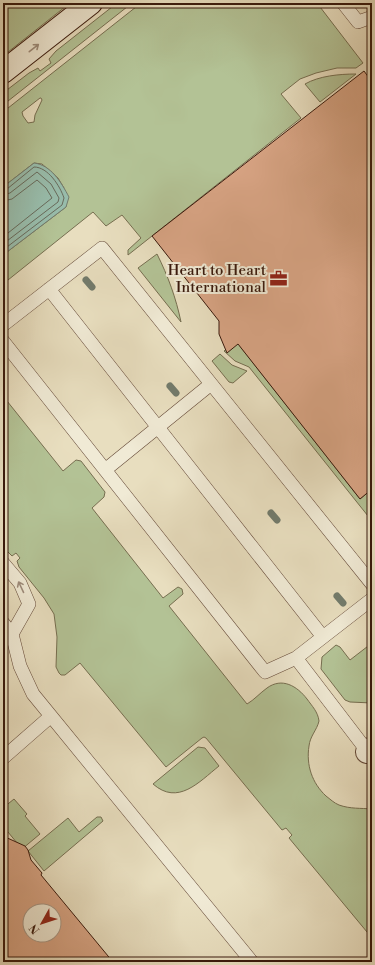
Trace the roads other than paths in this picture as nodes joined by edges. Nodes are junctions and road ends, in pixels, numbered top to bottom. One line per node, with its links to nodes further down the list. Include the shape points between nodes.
1 (91, 3): 4 (main road, one-way to 1)
2 (343, 3): 3 (lane, via 358,22)
3 (372, 17)
4 (3, 72)
5 (49, 289): 6 (lane); 8 (lane, via 102,248); 9 (lane)
6 (3, 325)
7 (3, 341): 10 (lane)
8 (212, 384): 9 (lane); 12 (lane)
9 (158, 427): 10 (lane); 16 (lane)
10 (105, 470): 17 (lane, via 265,672)
11 (3, 563): 15 (lane, one-way to 11, via 29,604 20,583)
12 (372, 584)
13 (372, 599): 16 (lane)
14 (3, 623): 15 (lane)
15 (12, 634): 18 (lane, via 20,666 33,694)
16 (323, 637): 17 (lane)
17 (296, 658): 19 (lane)
18 (51, 716): 20 (lane); 21 (lane)
19 (370, 752)
20 (3, 758)
21 (252, 962)

